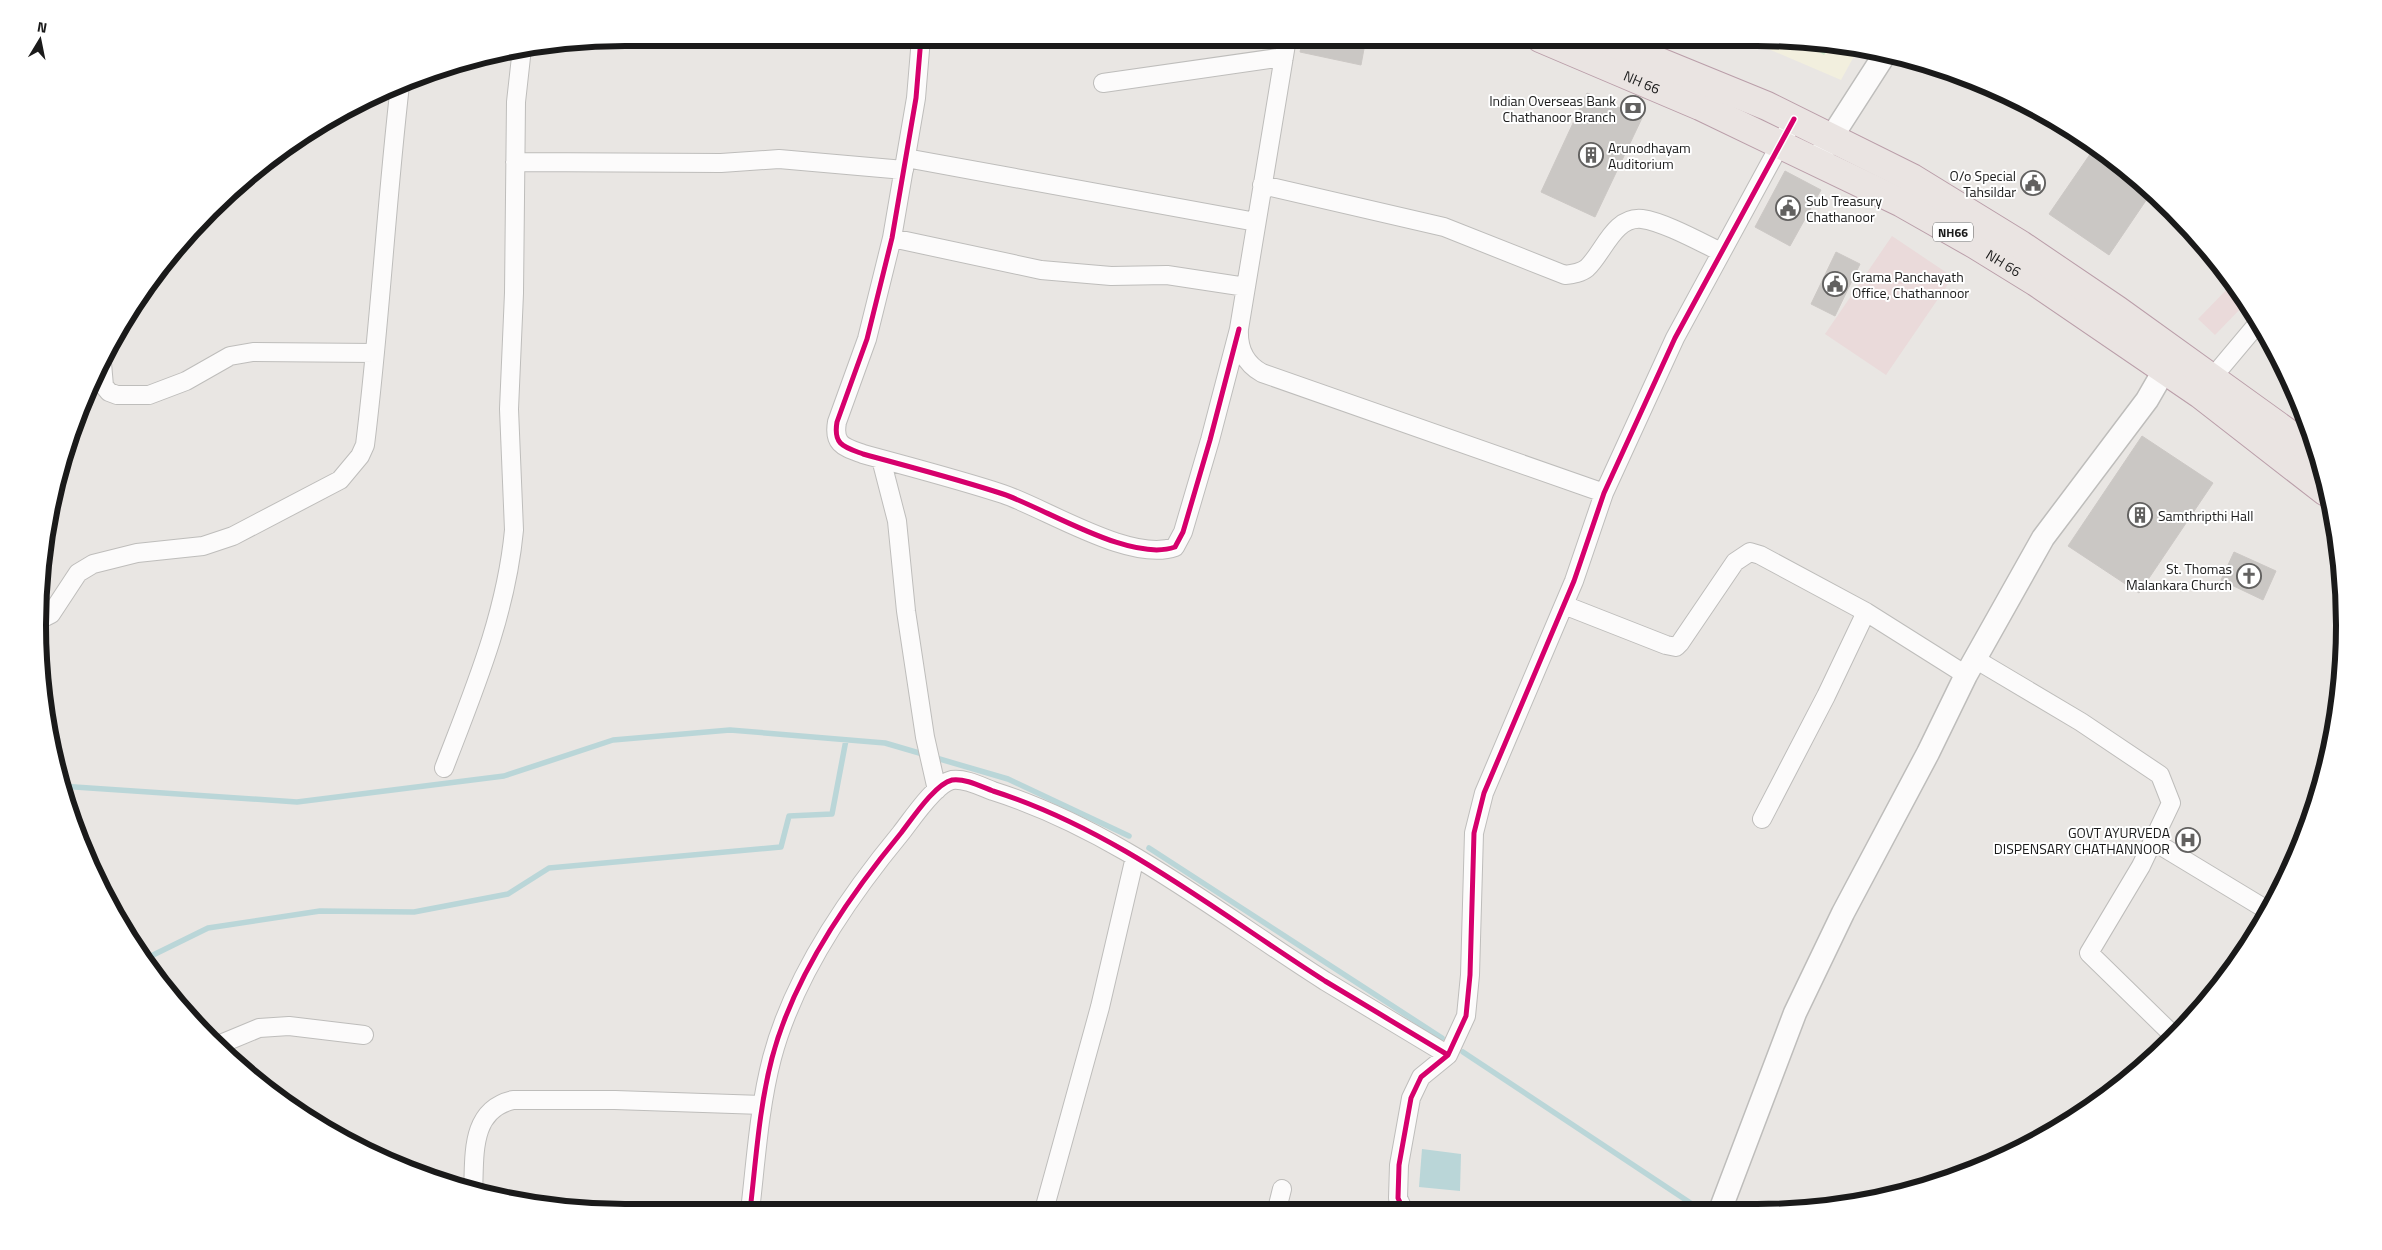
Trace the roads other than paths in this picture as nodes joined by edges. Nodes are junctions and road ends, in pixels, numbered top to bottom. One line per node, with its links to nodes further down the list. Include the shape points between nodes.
1 (920, 46): 15 (street)
2 (1286, 46): 6 (street)
3 (1559, 46): 12 (highway, NH 66 / NH66, via 1700,106)
4 (1622, 46): 10 (highway, NH 66 / NH66)
5 (521, 56): 13 (street)
6 (1284, 57): 8 (street); 16 (street)
7 (1881, 60): 11 (street)
8 (1103, 84)
9 (399, 92): 23 (street, via 388,180)
10 (1794, 119): 11 (highway, NH 66 / NH66); 12 (street)
11 (1830, 138): 14 (street); 24 (highway, NH 66 / NH66, via 1912,178 2021,245)
12 (1780, 145): 14 (highway, NH 66 / NH66); 19 (street)
13 (515, 162): 15 (street, via 721,163 780,159); 35 (street, via 509,409 513,546 505,598)
14 (1816, 162): 24 (highway, NH 66 / NH66, via 1902,203)
15 (905, 164): 17 (street); 18 (street)
16 (1262, 185): 17 (street); 19 (street, via 1444,227 1565,275 1577,274 1586,268 1617,229 1633,219 1655,222)
17 (1256, 222): 20 (street)
18 (892, 238): 20 (street, via 1041,270 1111,276 1167,275); 28 (street, via 867,339 835,433 838,442 848,448)
19 (1721, 252): 30 (street, via 1675,338)
20 (1246, 287): 21 (street)
21 (1239, 329): 28 (street, via 1184,532 1175,547 1169,550 1147,550 1116,541 1004,495); 30 (street, via 1244,355 1250,365 1262,373)
22 (2253, 329): 26 (street)
23 (375, 353): 25 (street, via 253,352 230,356 186,382 149,395 109,392 104,386); 33 (street, via 365,445 340,480 233,536 203,546 137,553 93,564 78,573 52,614)
24 (2170, 361): 26 (highway, NH 66 / NH66); 29 (highway, NH 66 / NH66, via 2200,394); 34 (street, via 2147,400 2043,538)
25 (103, 375)
26 (2212, 378): 27 (highway, NH 66 / NH66)
27 (2307, 446)
28 (881, 459): 36 (street, via 897,521 906,611 925,738)
29 (2319, 486)
30 (1604, 493): 31 (street)
31 (1564, 605): 32 (street, via 1666,646 1676,647 1735,562 1750,552 1760,554); 44 (street, via 1480,804 1472,850 1470,975 1466,1016)
32 (1866, 612): 34 (street); 37 (street)
33 (46, 617)
34 (1970, 667): 38 (street, via 2081,722 2160,775 2171,803); 48 (street, via 1842,913 1796,1013)
35 (444, 768)
36 (937, 790): 39 (street, via 956,780 1008,795 1091,830); 45 (street, via 884,853 826,936 786,1015 772,1057)
37 (1762, 819)
38 (2153, 841): 40 (street); 41 (street, via 2088,953)
39 (1134, 857): 44 (street, via 1325,981); 50 (street, via 1100,1007)
40 (2262, 907)
41 (2169, 1031)
42 (364, 1036): 43 (street, via 289,1026 259,1028)
43 (225, 1042)
44 (1448, 1055): 52 (street, via 1421,1077 1411,1098 1399,1165)
45 (762, 1105): 46 (street, via 615,1100 513,1100 501,1103 490,1110 479,1128); 49 (street)
46 (474, 1184)
47 (1282, 1190): 51 (street)
48 (1724, 1199)
49 (751, 1204)
50 (1046, 1204)
51 (1278, 1204)
52 (1401, 1204)

